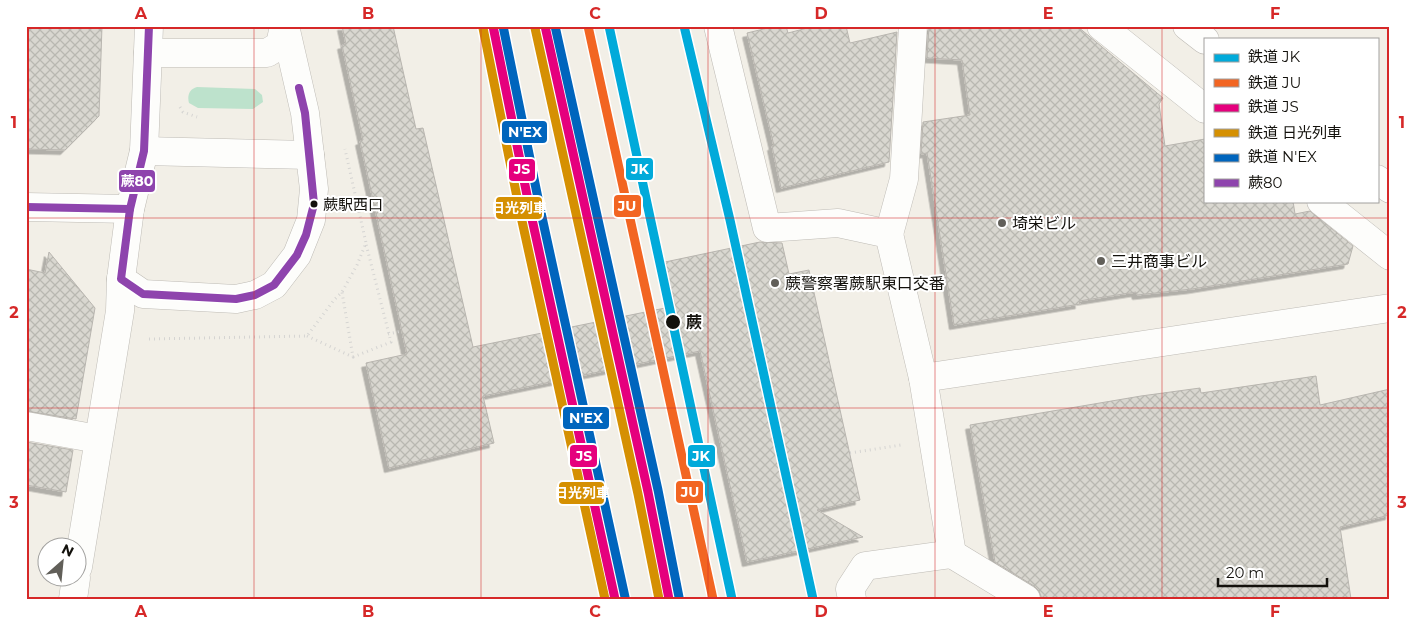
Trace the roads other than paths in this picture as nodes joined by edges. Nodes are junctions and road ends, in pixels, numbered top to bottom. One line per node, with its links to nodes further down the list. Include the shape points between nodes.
1 (149, 26): 8 (street)
2 (285, 26): 8 (street, via 280,45 267,54); 11 (street, via 305,113)
3 (718, 26): 17 (street, via 767,228 838,223)
4 (913, 26): 17 (street, via 904,179)
5 (1101, 26): 9 (street)
6 (1187, 26): 7 (street)
7 (1204, 39)
8 (148, 53): 10 (street)
9 (1204, 108)
10 (144, 151): 11 (street); 16 (street)
11 (310, 155): 19 (street, via 314,189 311,220 297,255 274,285 255,295 236,299 143,294)
12 (1378, 180): 13 (street)
13 (1390, 189)
14 (1322, 202): 18 (street)
15 (26, 207): 16 (street)
16 (130, 209): 19 (street)
17 (889, 234): 21 (street)
18 (1390, 256)
19 (121, 279): 23 (street, via 120,311)
20 (1390, 308): 21 (street)
21 (923, 378): 25 (street)
22 (26, 426): 23 (street)
23 (98, 438): 24 (street)
24 (83, 538)
25 (952, 554): 26 (street, via 865,566 850,589); 27 (street)
26 (852, 599)
27 (1026, 599)

